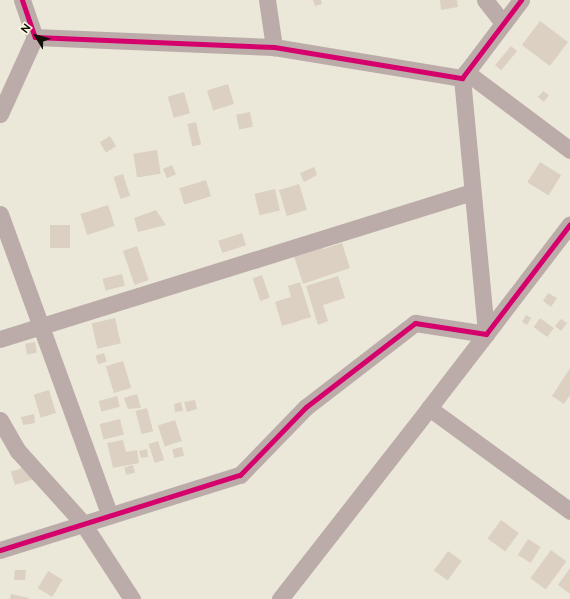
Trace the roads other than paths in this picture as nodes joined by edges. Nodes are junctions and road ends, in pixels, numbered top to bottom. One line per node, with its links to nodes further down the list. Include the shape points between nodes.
1 (22, 0): 6 (street)
2 (267, 0): 7 (street)
3 (485, 0): 5 (street)
4 (521, 0): 5 (street)
5 (503, 23): 8 (street)
6 (35, 37): 7 (street); 9 (street)
7 (274, 47): 8 (street)
8 (464, 75): 10 (street); 11 (street)
9 (0, 114)
10 (570, 150)
11 (471, 192): 14 (street); 15 (street)
12 (0, 214): 14 (street)
13 (570, 224): 15 (street)
14 (40, 325): 16 (street); 20 (street)
15 (486, 334): 17 (street); 20 (street, via 415,323 306,407 240,475)
16 (0, 339)
17 (429, 408): 19 (street); 24 (street)
18 (0, 420): 21 (street, via 18,451)
19 (570, 511)
20 (109, 513): 21 (street)
21 (82, 522): 22 (street); 23 (street)
22 (0, 550)
23 (132, 599)
24 (280, 599)

